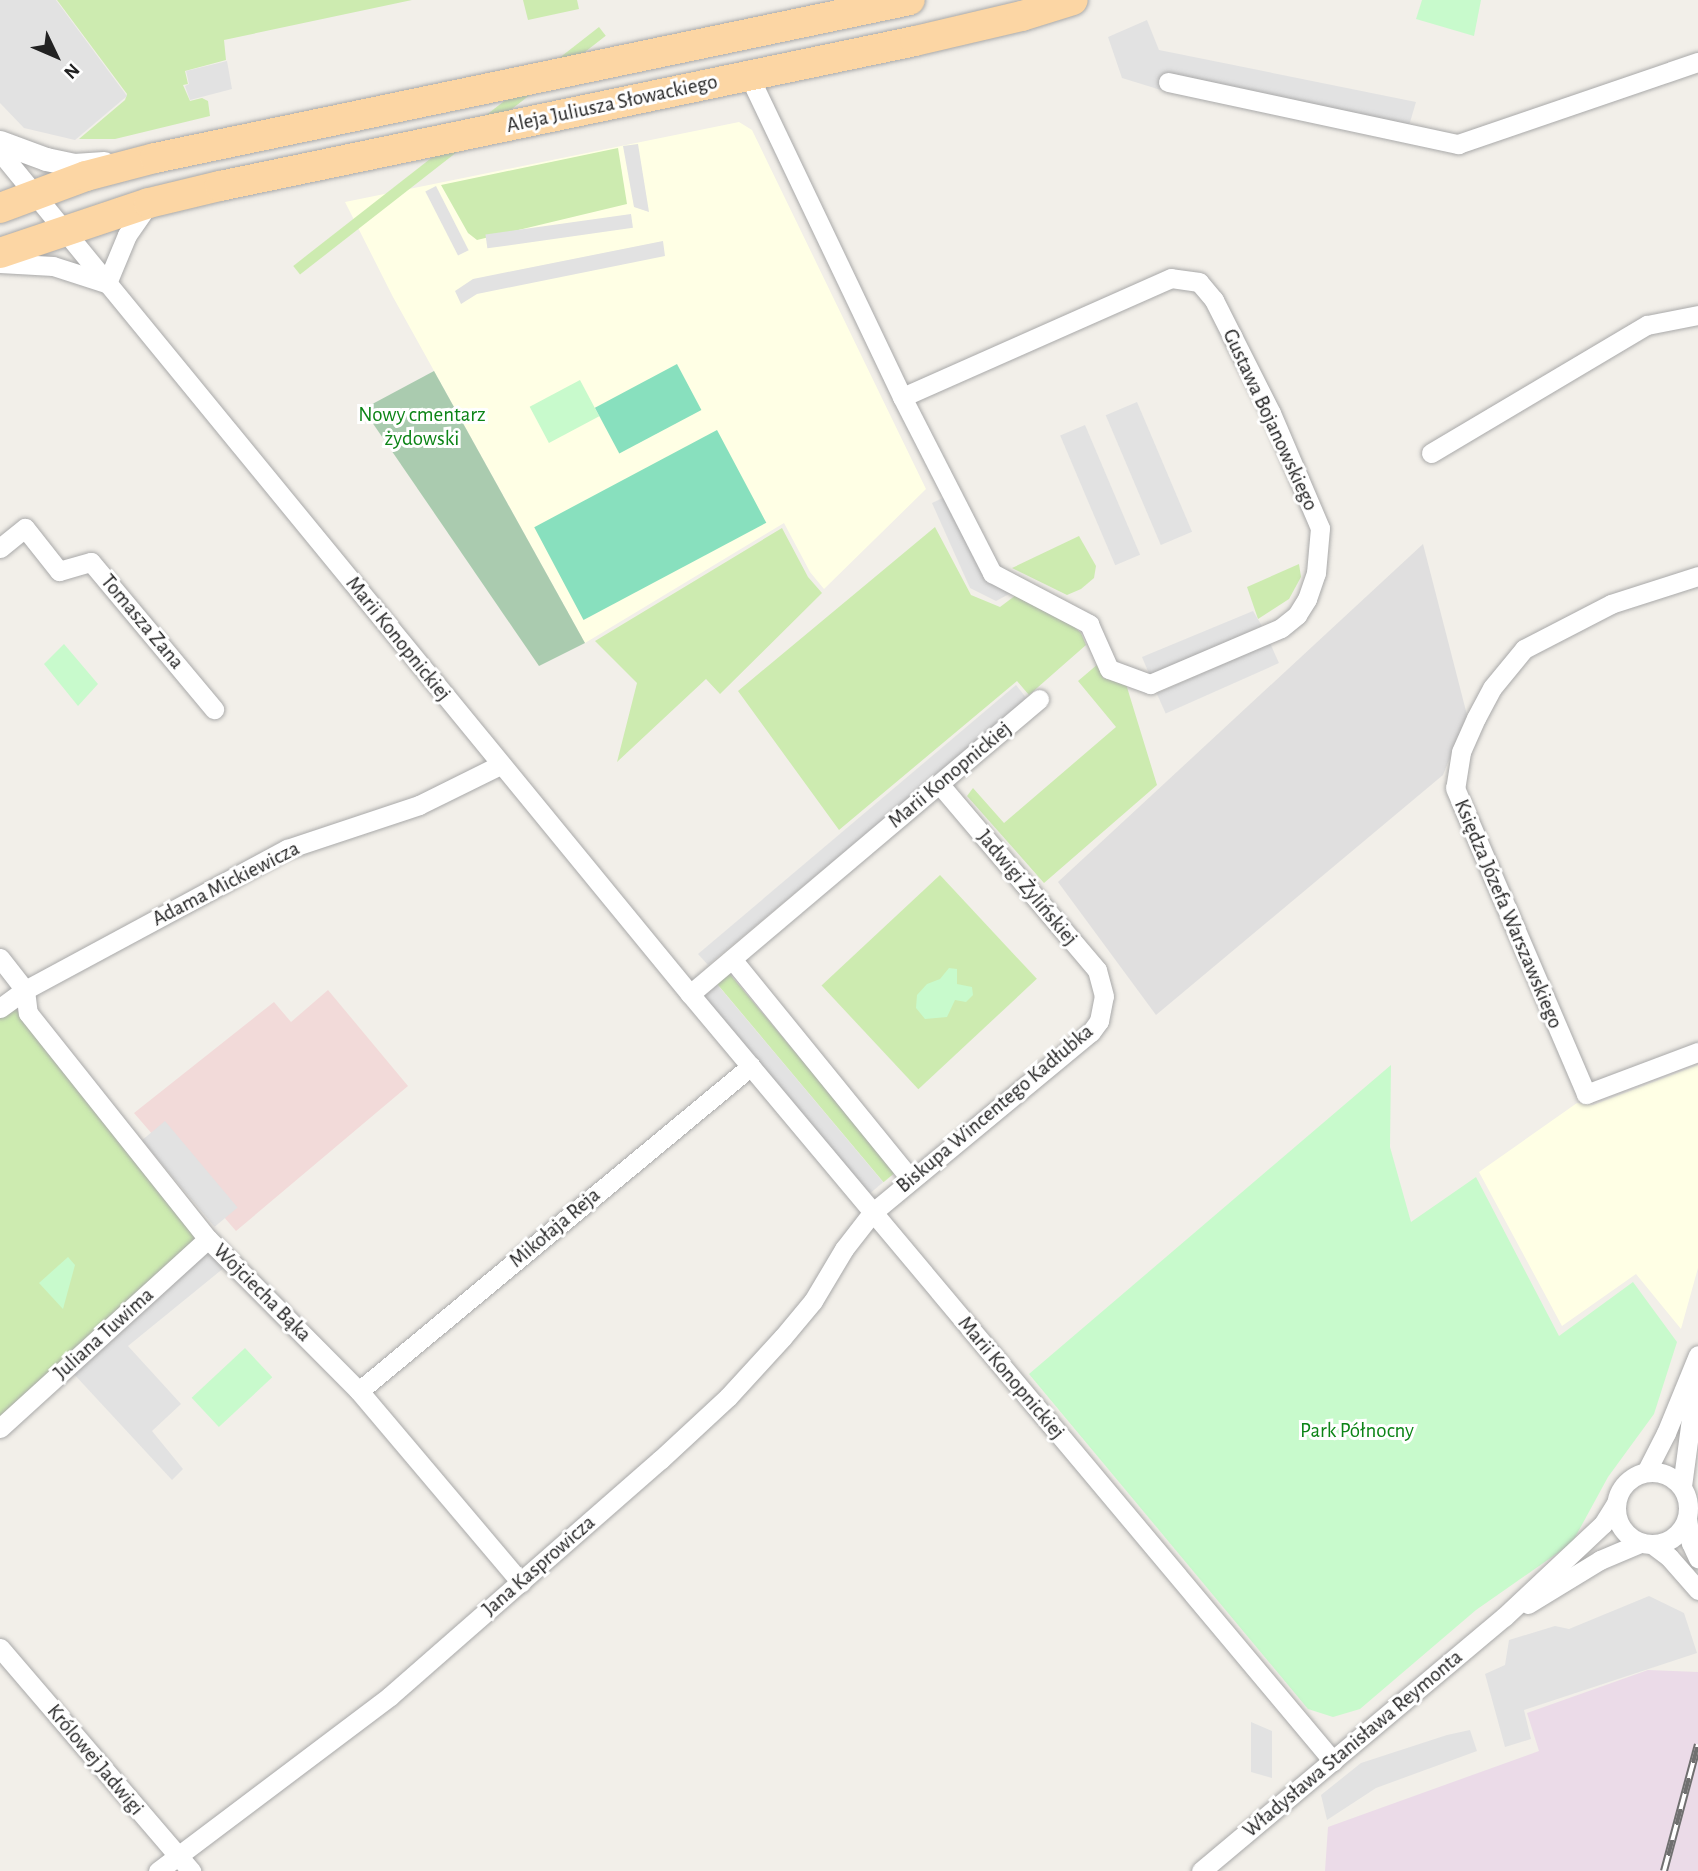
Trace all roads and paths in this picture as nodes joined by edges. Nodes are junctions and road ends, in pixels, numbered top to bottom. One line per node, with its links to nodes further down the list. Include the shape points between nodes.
1 (910, 0): 8 (main road, Aleja Juliusza Słowackiego)
2 (1073, 0): 4 (main road, Aleja Juliusza Słowackiego, via 991,24)
3 (1698, 62): 5 (street, via 1458,144)
4 (749, 76): 10 (main road, Aleja Juliusza Słowackiego); 17 (street, Gustawa Bojanowskiego)
5 (1168, 82)
6 (0, 142): 8 (street, via 74,165)
7 (0, 152): 9 (street, Marii Konopnickiej)
8 (139, 161): 9 (main road, Aleja Juliusza Słowackiego)
9 (33, 195): 11 (main road, Aleja Juliusza Słowackiego); 12 (street, Marii Konopnickiej)
10 (149, 203): 12 (main road, Aleja Juliusza Słowackiego); 15 (street, via 127,235)
11 (0, 208)
12 (63, 230): 13 (main road, Aleja Juliusza Słowackiego); 15 (street, Marii Konopnickiej)
13 (0, 253)
14 (0, 263): 15 (street, via 53,266)
15 (107, 283): 23 (street, Marii Konopnickiej)
16 (1698, 314): 18 (street, via 1647,325)
17 (902, 397): 17 (street, Gustawa Bojanowskiego, via 1171,278 1199,282 1214,300 1270,413 1320,528 1316,573 1307,599 1281,628 1150,684 1109,669 1089,624 992,573)
18 (1431, 453)
19 (0, 548): 22 (street, Tomasza Zana, via 25,528 60,571 91,562)
20 (1698, 576): 31 (street, Księdza Józefa Warszawskiego, via 1611,604 1524,649 1492,688 1476,718 1461,752 1455,788 1586,1094)
21 (1039, 699): 24 (street, Marii Konopnickiej)
22 (214, 709)
23 (500, 765): 27 (street, Adama Mickiewicza, via 419,805 287,849); 28 (street, Marii Konopnickiej)
24 (939, 784): 26 (street, Marii Konopnickiej); 29 (street, Jadwigi Żylińskiej, via 1097,970)
25 (0, 958): 27 (street)
26 (732, 958): 28 (street, Marii Konopnickiej); 33 (street)
27 (25, 990): 30 (street, Adama Mickiewicza); 35 (street, Wojciecha Bąka, via 29,1013)
28 (690, 994): 32 (street, Marii Konopnickiej)
29 (1104, 996): 33 (street, Biskupa Wincentego Kadłubka, via 1099,1021 1091,1032)
30 (0, 1009)
31 (1698, 1052)
32 (751, 1066): 34 (street, Marii Konopnickiej); 38 (street, Mikołaja Reja)
33 (911, 1179): 34 (street, Biskupa Wincentego Kadłubka)
34 (872, 1213): 46 (street, Jana Kasprowicza, via 813,1301 728,1397); 50 (street, Marii Konopnickiej)
35 (208, 1240): 38 (street, Wojciecha Bąka); 39 (street, Juliana Tuwima)
36 (1698, 1356): 40 (street)
37 (1698, 1363): 41 (street)
38 (359, 1391): 46 (street, Wojciecha Bąka)
39 (0, 1428)
40 (1646, 1472): 41 (street, via 1662,1472); 42 (street, via 1625,1483)
41 (1682, 1486): 43 (street)
42 (1616, 1503): 44 (street, via 1621,1527); 48 (street, Władysława Stanisława Reymonta, via 1603,1524)
43 (1687, 1519): 44 (street, via 1674,1537); 45 (street)
44 (1646, 1544): 47 (street, via 1669,1557); 48 (street, Władysława Stanisława Reymonta, via 1600,1560)
45 (1698, 1558)
46 (521, 1583): 51 (street, Jana Kasprowicza, via 390,1696)
47 (1698, 1590)
48 (1504, 1617): 50 (street, Władysława Stanisława Reymonta)
49 (0, 1648): 51 (street, Królowej Jadwigi)
50 (1333, 1761): 54 (street, Władysława Stanisława Reymonta)
51 (177, 1856): 52 (street, Jana Kasprowicza); 53 (street, Królowej Jadwigi)
52 (158, 1871)
53 (191, 1871)
54 (1201, 1871)

